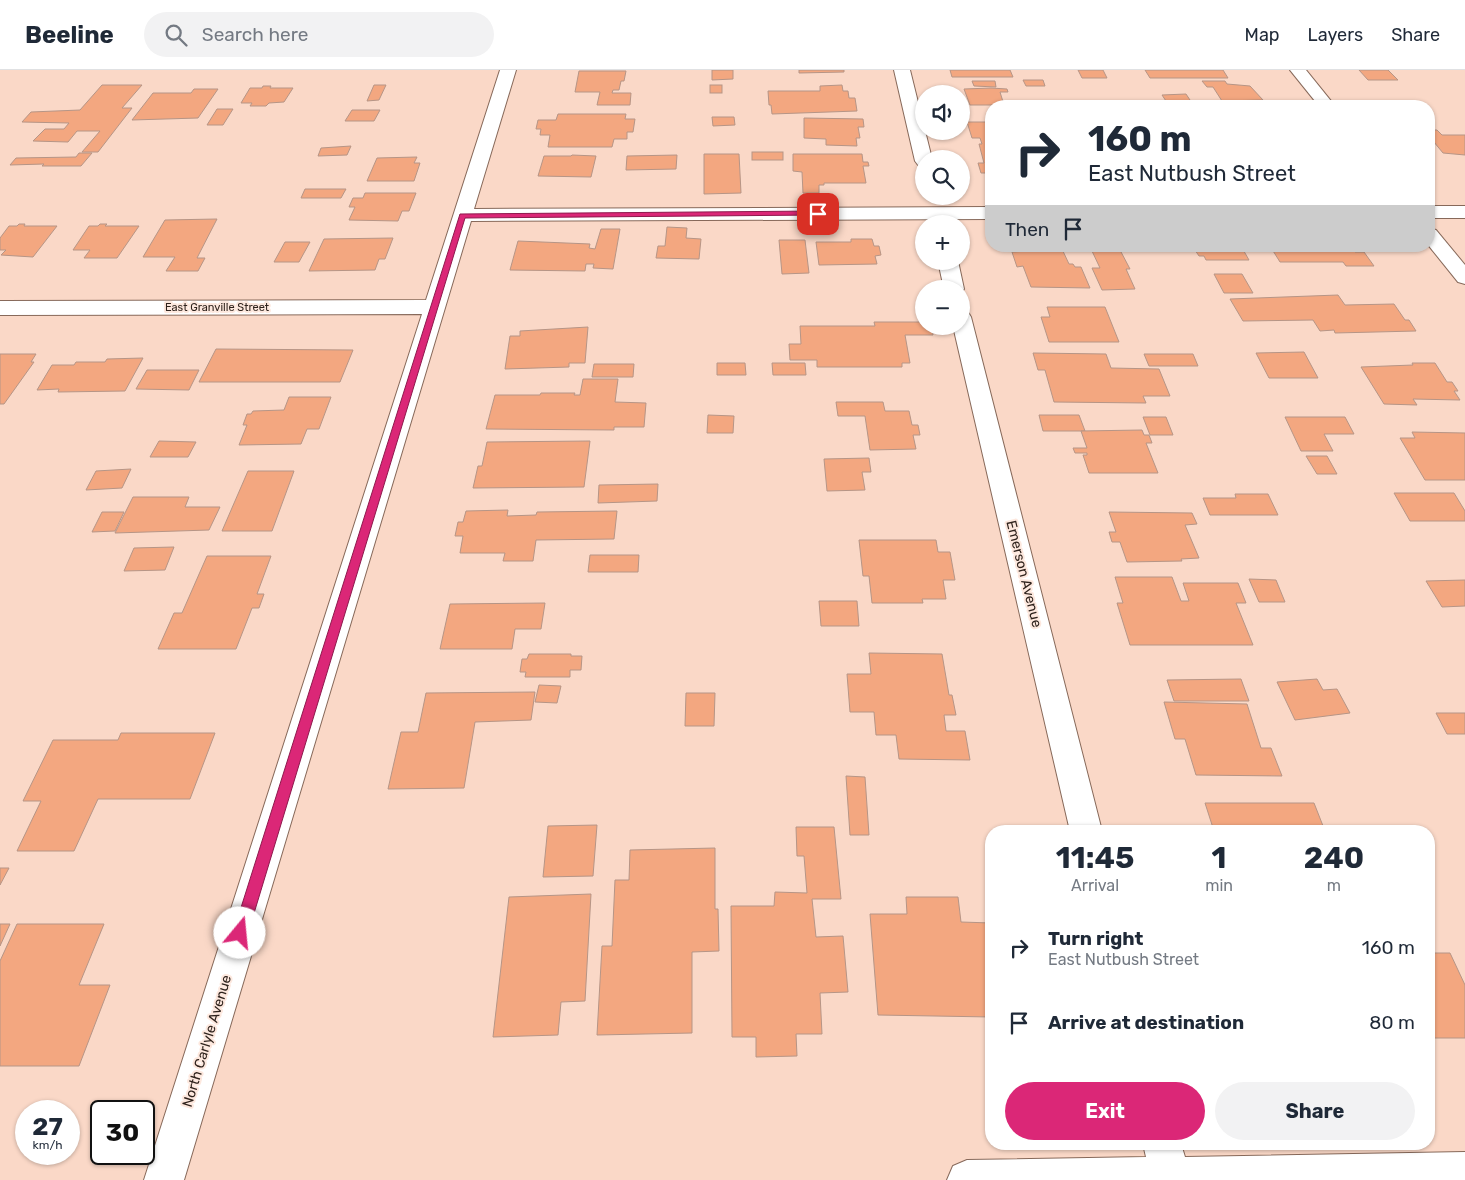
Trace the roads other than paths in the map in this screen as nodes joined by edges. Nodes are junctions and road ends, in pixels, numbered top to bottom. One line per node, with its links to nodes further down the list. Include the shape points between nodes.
1 (508, 70): 10 (street, North Carlyle Avenue)
2 (902, 70): 5 (street)
3 (1298, 70): 4 (street)
4 (1322, 100)
5 (921, 150)
6 (936, 211): 9 (street); 10 (street)
7 (1435, 212): 8 (street)
8 (1465, 212)
9 (985, 213)
10 (462, 215): 13 (street, North Carlyle Avenue)
11 (1435, 241): 12 (street)
12 (1465, 278)
13 (434, 307): 14 (street, East Granville Street); 19 (street, North Carlyle Avenue)
14 (0, 308)
15 (965, 335): 16 (street, Emerson Avenue)
16 (1085, 825)
17 (1166, 1160): 18 (street); 20 (street)
18 (1465, 1172)
19 (164, 1180)
20 (967, 1180)

